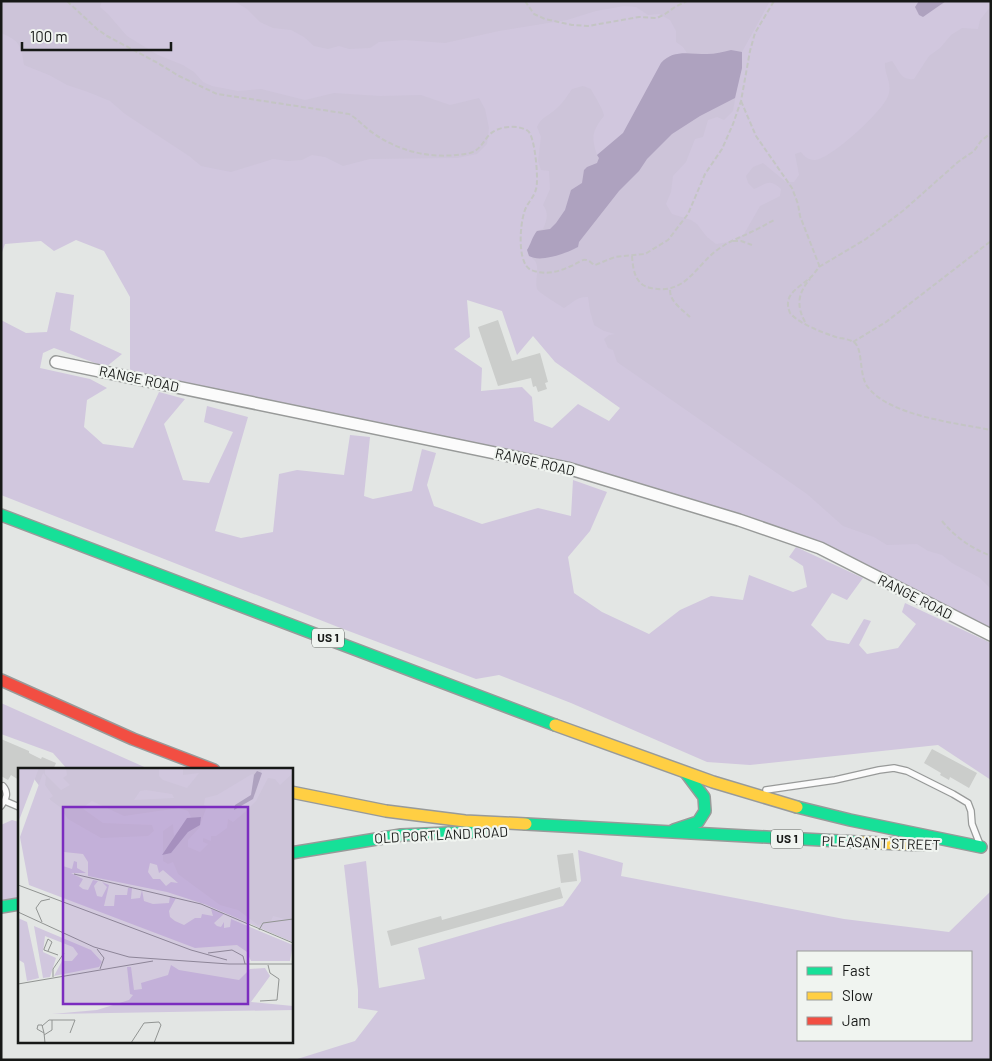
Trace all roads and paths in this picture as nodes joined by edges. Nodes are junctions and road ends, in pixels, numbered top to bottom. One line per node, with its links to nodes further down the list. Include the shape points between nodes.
1 (67, 1): 11 (path, via 107,36 217,94 349,114 394,146 411,151 436,155 473,152 493,131 511,126 527,130 532,136 538,182 522,220 521,249 525,264 534,271 549,272 560,271 582,260 595,265 615,257)
2 (525, 1): 3 (path, via 534,14 545,19 588,26 631,18 657,18)
3 (688, 1)
4 (774, 1): 5 (path, via 750,51)
5 (741, 101): 11 (path, via 722,149 709,166 688,214 668,240 645,254); 12 (path, via 756,136 792,188)
6 (991, 133): 12 (path, via 974,151 866,240)
7 (774, 220): 9 (path)
8 (991, 241): 17 (path, via 886,322)
9 (731, 242): 10 (path); 14 (path, via 714,252 684,282)
10 (752, 245)
11 (632, 256): 14 (path, via 637,281 645,287)
12 (819, 268): 13 (path)
13 (811, 277): 16 (path, via 799,296); 16 (path, via 797,287 788,301 790,313)
14 (670, 289): 15 (path, via 670,296)
15 (690, 317)
16 (805, 323): 17 (path, via 818,331)
17 (853, 342): 19 (path, via 860,354 862,375 878,398 917,415)
18 (56, 362): 23 (street, RANGE ROAD, via 568,468 820,548)
19 (991, 430)
20 (1, 515): 28 (main road, US 1)
21 (942, 521): 22 (path, via 970,547)
22 (991, 556)
23 (991, 635)
24 (1, 680): 25 (main road)
25 (165, 752): 26 (main road); 27 (main road)
26 (184, 768)
27 (209, 768)
28 (686, 773): 31 (main road, US 1); 35 (main road, via 704,797 706,811 692,825)
29 (3, 786): 32 (lane, via 6,790)
30 (292, 792): 34 (main road, via 352,806 465,822)
31 (748, 793): 36 (main road, US 1, via 850,820); 36 (lane, via 894,768 907,771 968,803 972,824)
32 (3, 804): 33 (lane)
33 (18, 807)
34 (592, 829): 35 (main road, PLEASANT STREET / US 1); 37 (main road, OLD PORTLAND ROAD / US 1, via 401,836)
35 (661, 832): 36 (main road, PLEASANT STREET / US 1)
36 (986, 847)
37 (292, 853)
38 (18, 904): 39 (main road)
39 (1, 907)

